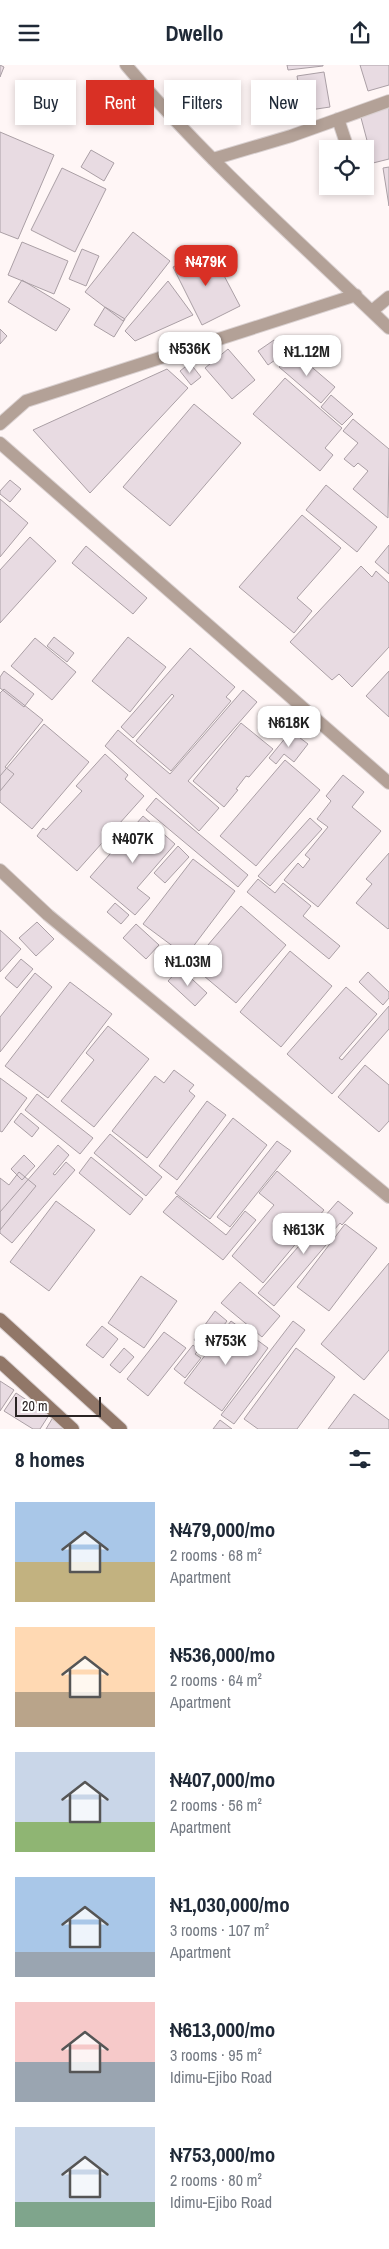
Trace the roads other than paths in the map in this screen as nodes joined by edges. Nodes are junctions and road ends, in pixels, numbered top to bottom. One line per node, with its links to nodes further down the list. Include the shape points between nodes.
1 (126, 65): 5 (street)
2 (389, 101): 3 (street)
3 (338, 119): 4 (street); 5 (street)
4 (345, 140)
5 (213, 159): 6 (street)
6 (356, 295): 8 (street); 10 (street, via 26,401)
7 (389, 297): 8 (street)
8 (372, 311): 9 (street)
9 (389, 327)
10 (0, 424)
11 (0, 443): 12 (street)
12 (389, 783)
13 (0, 870): 14 (street, via 48,915)
14 (389, 1197)
15 (0, 1319): 18 (main road)
16 (0, 1362): 17 (main road)
17 (73, 1429)
18 (121, 1429)

